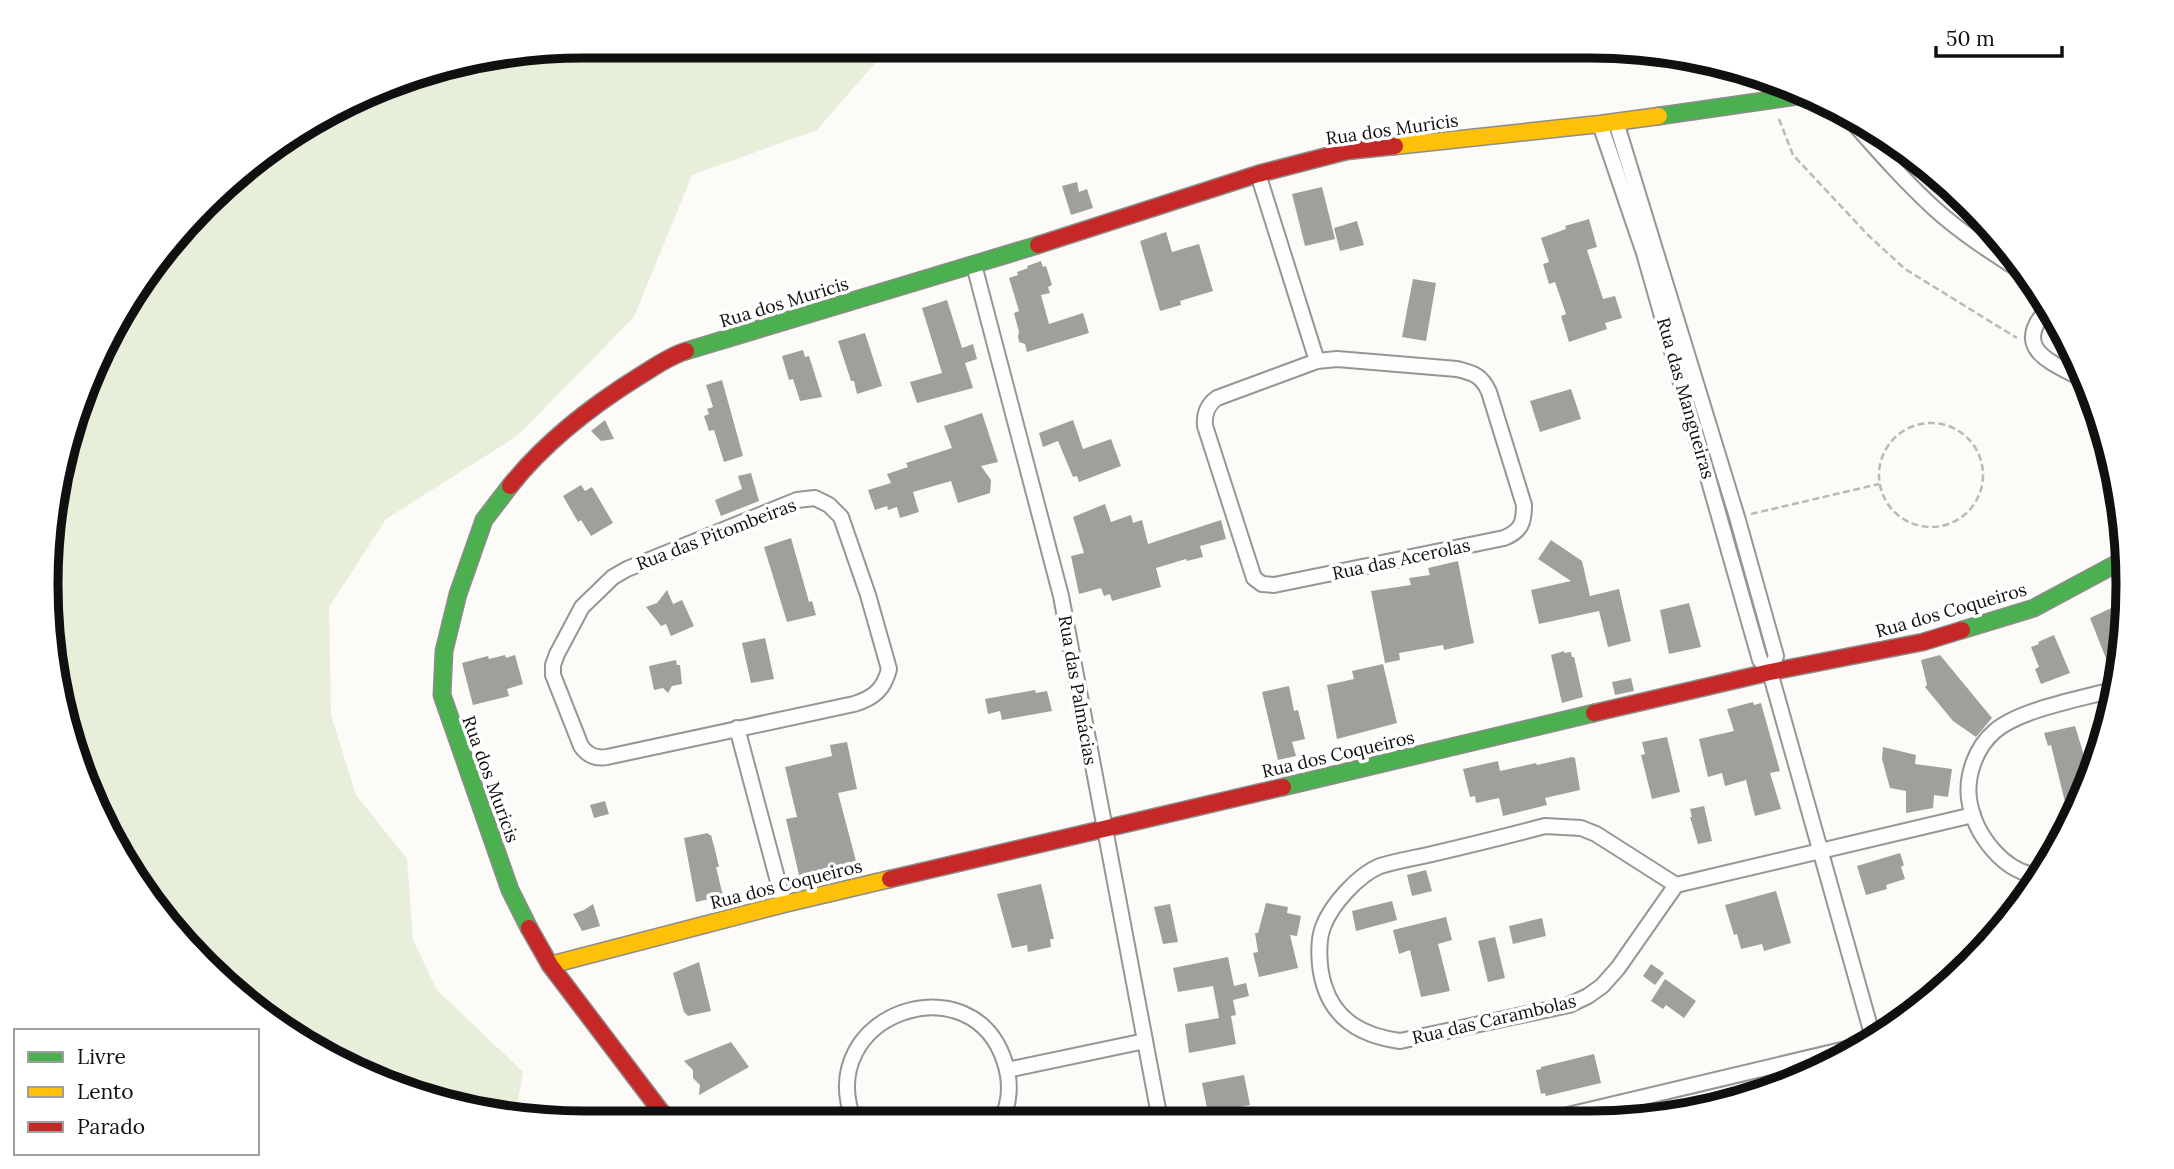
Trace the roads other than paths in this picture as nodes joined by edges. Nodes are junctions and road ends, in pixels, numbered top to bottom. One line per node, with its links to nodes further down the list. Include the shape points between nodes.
1 (1789, 97): 2 (street, Rua dos Muricis)
2 (1608, 123): 4 (street, Rua dos Muricis, via 1347,151); 10 (street, Rua das Mangueiras); 11 (street, Rua das Mangueiras)
3 (1864, 135): 5 (street, via 1937,211)
4 (1258, 174): 6 (street, Rua dos Muricis); 8 (street)
5 (2003, 259)
6 (974, 265): 17 (street, Rua das Palmácias, via 1061,596); 22 (street, Rua dos Muricis, via 677,354 588,410 552,439 485,518 457,596 444,653 442,695 510,890)
7 (2042, 315): 9 (street, via 2032,336 2035,348)
8 (1317, 362): 8 (street, Rua das Acerolas, via 1337,359 1457,369 1483,379 1524,505 1524,517 1515,533 1274,585 1257,582 1205,418 1207,409 1217,398)
9 (2071, 372)
10 (1737, 517): 11 (street); 13 (street, Rua das Mangueiras, via 1776,656)
11 (1721, 522): 13 (street, Rua das Mangueiras, via 1760,660)
12 (2115, 564): 13 (street, Rua dos Coqueiros, via 2034,608 1923,642)
13 (1770, 672): 17 (street, Rua dos Coqueiros); 18 (street, Rua das Mangueiras)
14 (2105, 693): 16 (street, via 2016,717 1993,732 1971,768)
15 (737, 728): 15 (street, Rua das Pitombeiras, via 870,699 886,681 889,669 841,517 815,498 797,500 627,569 582,607 556,654 553,675 585,753 601,758); 21 (street)
16 (1973, 815): 18 (street); 19 (street, via 2004,863)
17 (1104, 829): 21 (street, Rua dos Coqueiros); 24 (street, Rua das Palmácias)
18 (1820, 851): 20 (street); 23 (street, Rua das Mangueiras)
19 (2029, 873)
20 (1676, 885): 20 (street, Rua das Carambolas, via 1596,834 1564,826 1545,826 1378,867 1346,891 1322,928 1322,978 1341,1017 1355,1027 1400,1041 1569,1005 1602,986)
21 (784, 904): 22 (street, Rua dos Coqueiros)
22 (550, 965): 29 (street, Rua dos Muricis)
23 (1871, 1029)
24 (1145, 1041): 28 (street); 32 (street, Rua das Palmácias)
25 (1829, 1054): 26 (street)
26 (1807, 1059): 27 (street); 33 (street)
27 (1808, 1063)
28 (1007, 1070): 30 (street, via 988,1032 965,1015 937,1007 908,1009 876,1026 861,1042 847,1083); 31 (street)
29 (661, 1111)
30 (852, 1111)
31 (1004, 1111)
32 (1158, 1111)
33 (1585, 1111)

